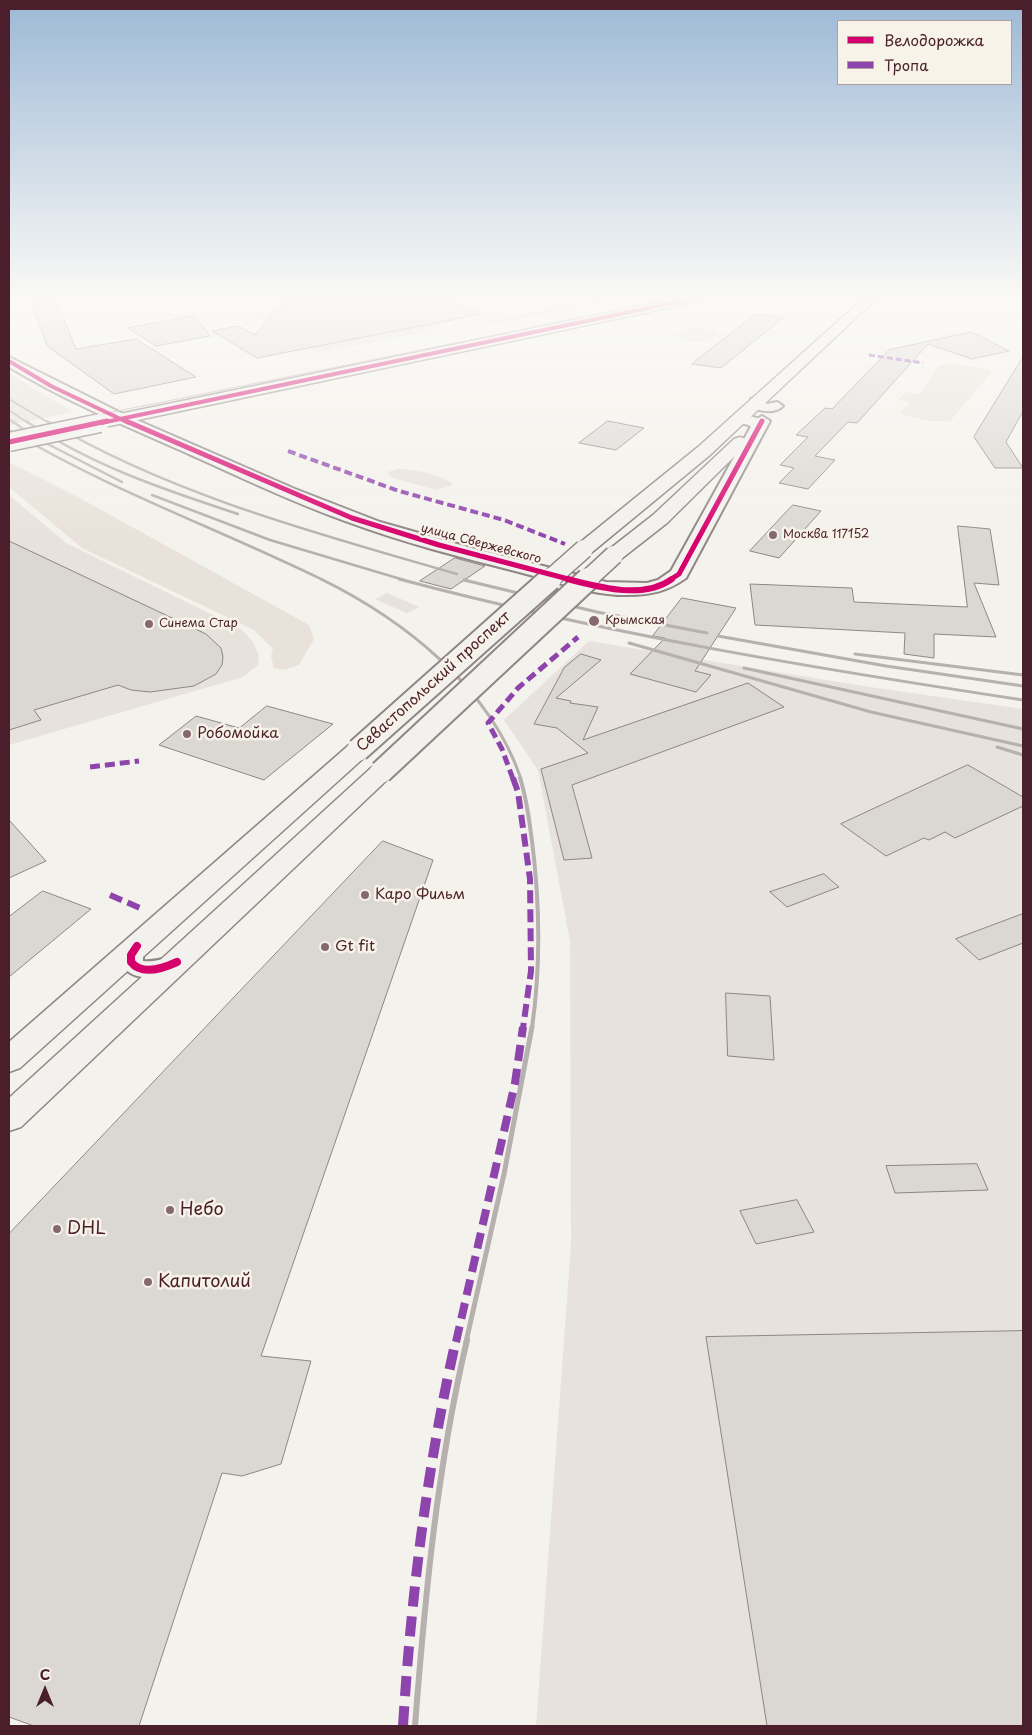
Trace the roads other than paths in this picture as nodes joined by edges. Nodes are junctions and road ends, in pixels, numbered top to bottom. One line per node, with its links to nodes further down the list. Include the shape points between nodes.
1 (37, 378): 7 (street, улица Свержевского)
2 (315, 378): 7 (main road)
3 (784, 378): 5 (main road, Севастопольский проспект)
4 (789, 394): 6 (main road, Севастопольский проспект)
5 (755, 402): 6 (street, via 762,408); 8 (main road, Севастопольский проспект)
6 (777, 406): 9 (main road, Севастопольский проспект)
7 (120, 419): 9 (street, улица Свержевского, via 301,497 396,533 581,582 632,589 659,587 679,574); 10 (main road, bridge)
8 (735, 421): 9 (street, via 750,419); 11 (main road, Севастопольский проспект, bridge, via 704,451 584,549)
9 (760, 423): 12 (main road, Севастопольский проспект, bridge, via 660,519 614,555)
10 (9, 442)
11 (136, 946): 12 (street, Севастопольский проспект, via 131,959 133,965 140,969 159,970); 13 (main road, Севастопольский проспект)
12 (177, 962): 14 (main road, Севастопольский проспект)
13 (9, 1060)
14 (9, 1118)

